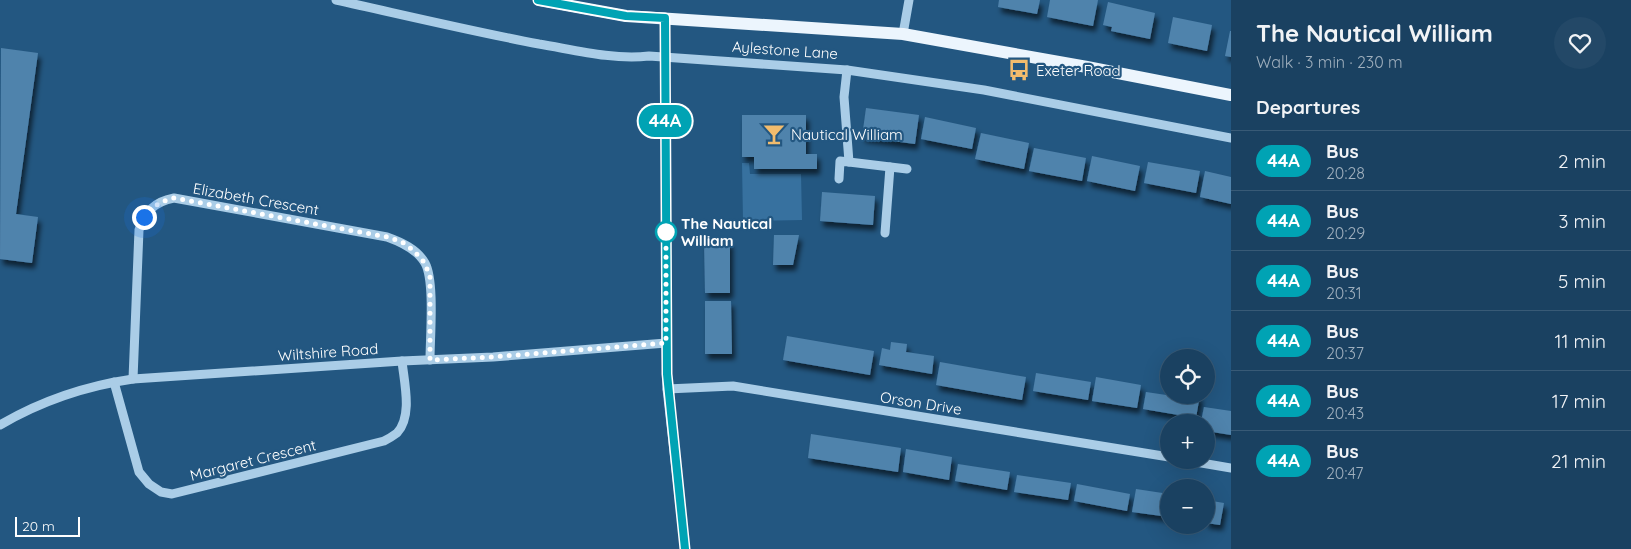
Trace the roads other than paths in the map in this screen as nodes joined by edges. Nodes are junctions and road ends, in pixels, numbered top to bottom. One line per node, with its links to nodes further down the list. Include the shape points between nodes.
1 (336, 0): 6 (street, Aylestone Lane, via 471,31 606,56)
2 (539, 0): 4 (main road, Aylestone Lane, via 626,16)
3 (909, 0): 5 (street)
4 (665, 18): 5 (main road, Aylestone Lane); 6 (street)
5 (903, 34): 8 (main road, Aylestone Lane)
6 (665, 58): 7 (street, Aylestone Lane); 15 (street)
7 (847, 70): 9 (street, Aylestone Lane, via 984,90); 10 (street, via 844,97)
8 (1231, 95)
9 (1231, 138)
10 (849, 162): 11 (street); 13 (street, via 840,161)
11 (890, 167): 12 (street); 14 (street)
12 (907, 169)
13 (839, 179)
14 (885, 234)
15 (666, 343): 16 (street, Wiltshire Road); 20 (street)
16 (430, 360): 17 (street, Wiltshire Road); 18 (street, Elizabeth Crescent, via 430,276 424,262 402,242 174,198 162,200 152,208 139,230)
17 (402, 361): 18 (street, Wiltshire Road); 19 (street, Margaret Crescent, via 406,411 403,424 384,441 172,494 161,492 139,472)
18 (132, 379): 19 (street, Wiltshire Road)
19 (114, 382): 21 (street, Wiltshire Road, via 51,399)
20 (668, 389): 22 (street, Orson Drive, via 732,386); 25 (street)
21 (0, 425)
22 (1160, 457)
23 (1215, 465): 24 (street)
24 (1231, 468)
25 (685, 549)

